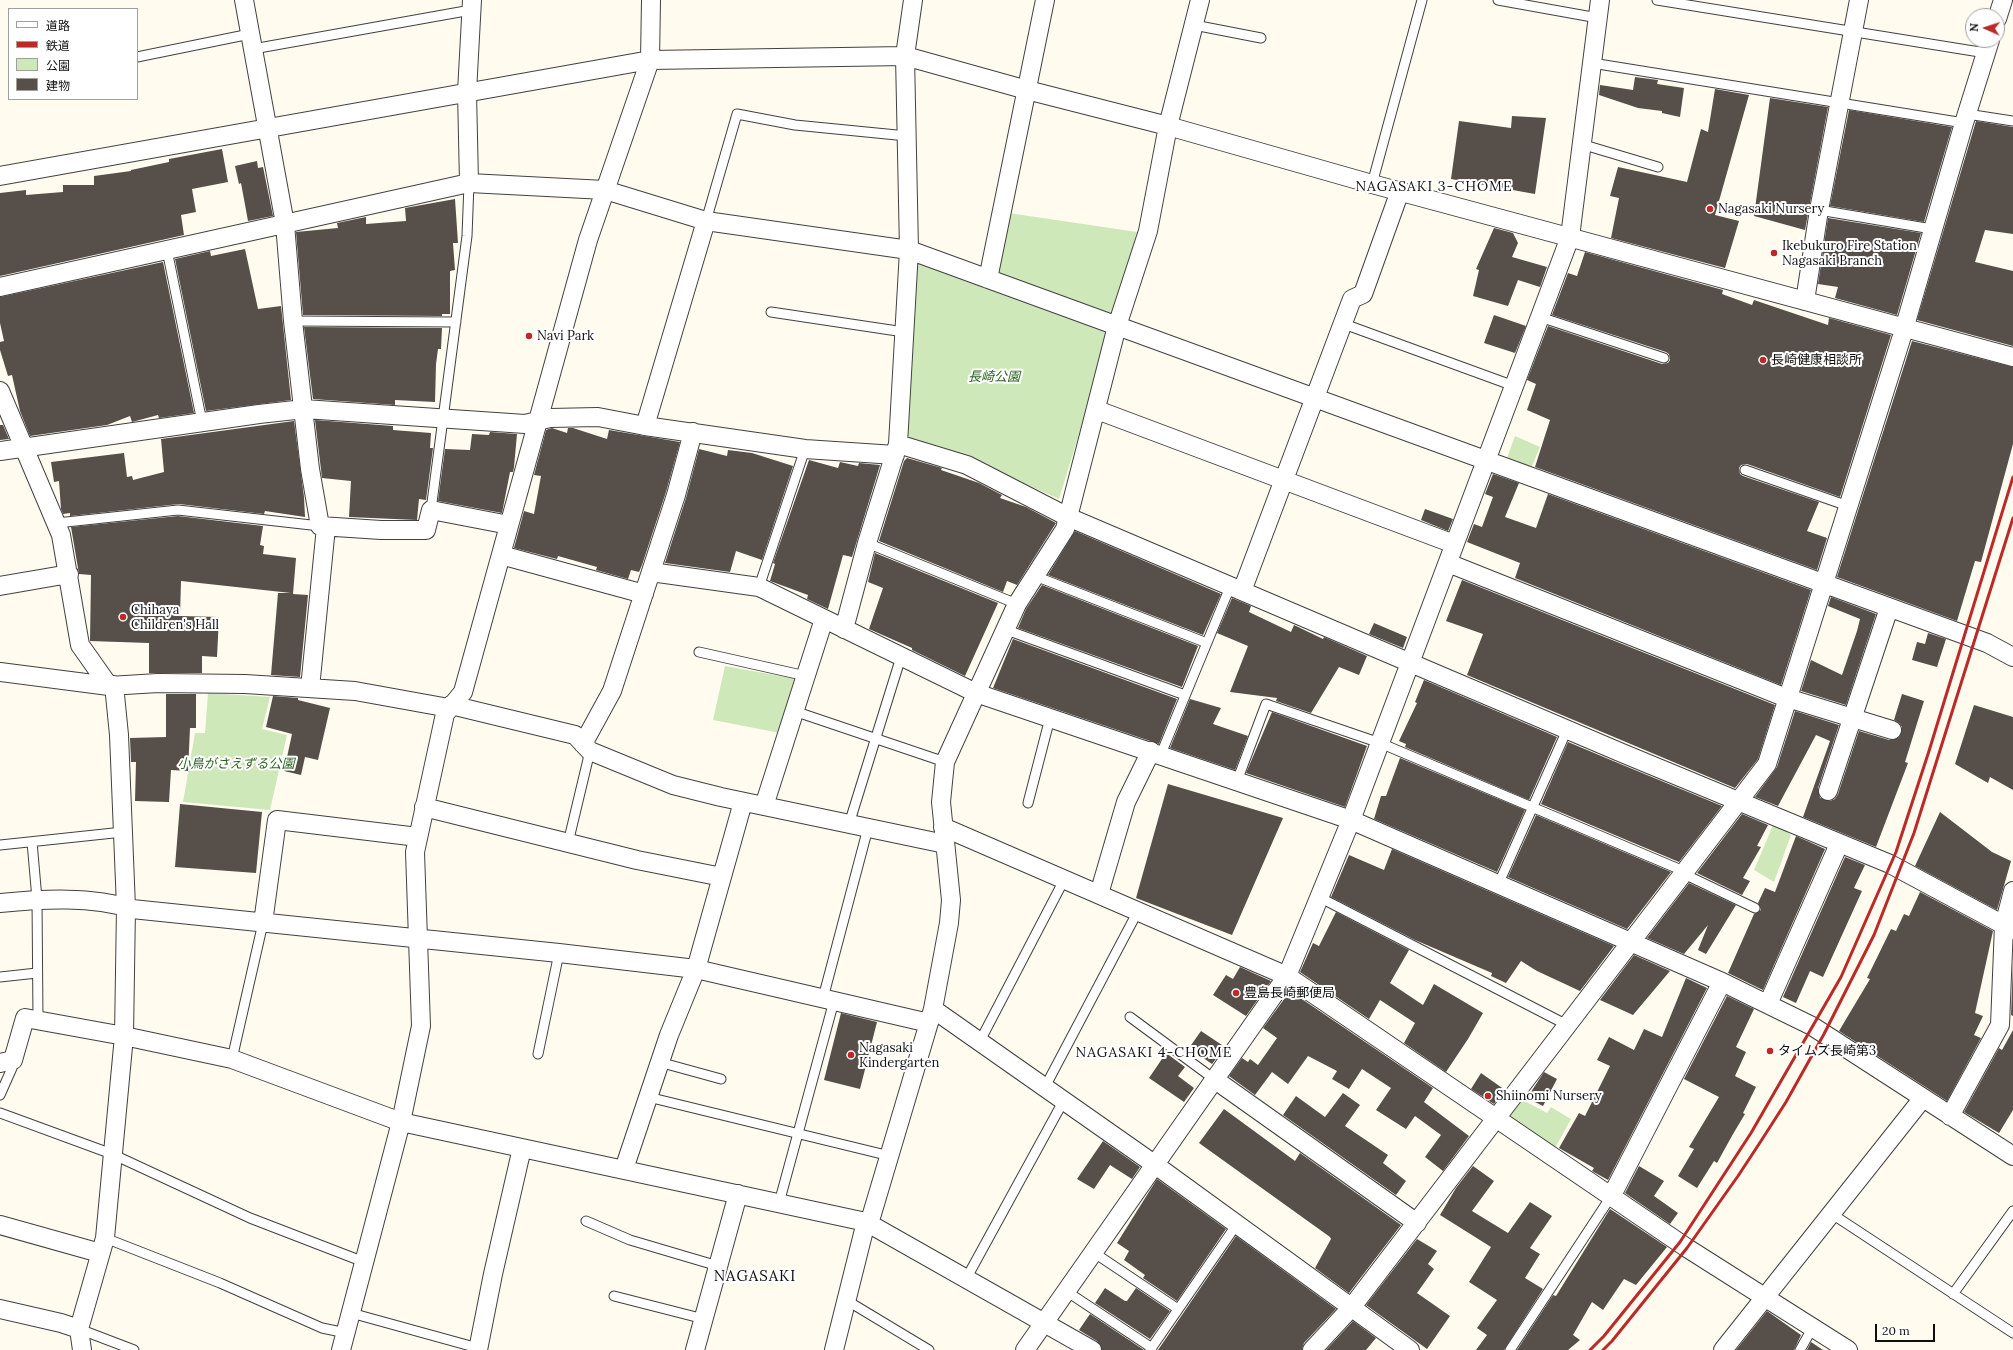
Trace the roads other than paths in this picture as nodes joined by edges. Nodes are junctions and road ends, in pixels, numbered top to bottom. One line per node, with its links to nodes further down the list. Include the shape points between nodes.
1 (244, 0): 16 (street)
2 (651, 0): 21 (street)
3 (913, 0): 19 (street)
4 (1045, 0): 23 (street)
5 (1200, 0): 13 (street)
6 (1422, 0): 35 (lane)
7 (1498, 0): 12 (lane)
8 (1600, 0): 12 (street)
9 (1658, 0): 14 (lane)
10 (1859, 0): 14 (street)
11 (472, 5): 16 (lane); 24 (street)
12 (1598, 18): 22 (street)
13 (1194, 25): 15 (lane); 28 (street)
14 (1853, 33): 17 (lane); 25 (street)
15 (1261, 38)
16 (252, 41): 20 (lane); 29 (street)
17 (1965, 45)
18 (1988, 48): 26 (street)
19 (905, 56): 21 (street); 23 (street); 30 (street)
20 (138, 57)
21 (650, 60): 24 (street); 36 (street)
22 (1592, 63): 25 (lane); 31 (street)
23 (1027, 90): 28 (street); 45 (street)
24 (467, 92): 29 (street); 34 (street)
25 (1841, 104): 26 (lane); 38 (street)
26 (1965, 118): 27 (lane); 41 (street)
27 (2013, 121)
28 (1168, 126): 35 (street); 53 (street, via 1148,231)
29 (267, 128): 33 (street); 40 (street)
30 (907, 136): 39 (lane, via 795,125 737,114); 44 (street)
31 (1582, 144): 32 (lane); 42 (street)
32 (1658, 167)
33 (0, 176)
34 (469, 183): 36 (street); 40 (street); 51 (lane, via 467,236)
35 (1372, 184): 37 (street)
36 (605, 190): 39 (street); 64 (street, via 588,240)
37 (1400, 191): 42 (street); 52 (street, via 1362,294 1352,300)
38 (1819, 210): 41 (lane); 47 (street)
39 (706, 221): 44 (street); 66 (street)
40 (285, 224): 43 (street); 50 (street)
41 (1932, 229): 54 (street)
42 (1570, 237): 47 (street); 49 (street)
43 (167, 250): 46 (street); 65 (lane)
44 (909, 250): 45 (street); 55 (street)
45 (988, 279): 53 (street)
46 (0, 287)
47 (1805, 301): 54 (street)
48 (771, 312): 55 (lane)
49 (1540, 317): 57 (lane); 58 (street)
50 (293, 321): 51 (lane); 61 (street)
51 (456, 322): 63 (lane)
52 (1344, 324): 58 (lane); 60 (street)
53 (1117, 326): 60 (street); 62 (street)
54 (1904, 327): 56 (street); 75 (street)
55 (904, 332): 70 (street)
56 (2013, 356)
57 (1664, 358)
58 (1514, 386): 72 (street)
59 (0, 391): 68 (street)
60 (1314, 398): 72 (street); 74 (street)
61 (304, 409): 63 (street); 65 (street); 80 (street, via 310,469)
62 (1097, 410): 74 (street); 77 (street)
63 (444, 419): 64 (street, via 525,424); 76 (lane)
64 (538, 421): 66 (street, via 550,418 598,417); 79 (street)
65 (202, 422): 68 (street)
66 (645, 426): 67 (street)
67 (693, 432): 69 (street); 85 (street)
68 (25, 447): 71 (street); 78 (street)
69 (805, 449): 70 (street); 90 (lane)
70 (897, 449): 77 (street, via 967,465); 81 (street)
71 (0, 451)
72 (1486, 460): 82 (street); 88 (street)
73 (1745, 470): 75 (lane)
74 (1283, 480): 82 (street); 91 (street)
75 (1848, 506): 88 (street)
76 (431, 510): 79 (street); 80 (street, via 426,530)
77 (1068, 517): 87 (street, via 1065,529); 91 (street)
78 (57, 523): 80 (lane, via 178,510); 86 (street)
79 (509, 525): 83 (street)
80 (323, 527): 106 (street)
81 (867, 543): 93 (lane); 96 (street)
82 (1454, 544): 84 (street)
83 (501, 554): 92 (street); 110 (street, via 463,692)
84 (1448, 563): 102 (street); 109 (street)
85 (651, 572): 90 (street); 92 (street)
86 (69, 574): 89 (street); 105 (street, via 80,645)
87 (1035, 576): 93 (street); 98 (lane)
88 (1824, 584): 94 (street); 109 (street)
89 (0, 586)
90 (759, 587): 95 (street)
91 (1236, 589): 98 (lane); 102 (street)
92 (644, 594): 118 (street, via 612,691)
93 (1017, 604): 97 (street)
94 (1889, 608): 101 (street, via 1986,643); 113 (street)
95 (824, 619): 96 (street); 104 (street)
96 (844, 629): 100 (street)
97 (1004, 629): 107 (street); 108 (lane)
98 (1207, 643): 108 (lane)
99 (698, 652): 104 (lane)
100 (901, 657): 107 (street); 116 (lane)
101 (2013, 657)
102 (1410, 662): 114 (street); 117 (street)
103 (0, 672): 105 (street)
104 (806, 676): 111 (street)
105 (112, 686): 106 (street, via 158,683); 132 (street, via 119,735)
106 (310, 688): 110 (street, via 355,691)
107 (976, 693): 112 (street); 120 (street)
108 (1186, 695): 119 (lane)
109 (1788, 698): 113 (street); 124 (street, via 1767,764)
110 (450, 706): 118 (street, via 575,735); 127 (street, via 444,714)
111 (794, 711): 116 (lane); 126 (street)
112 (1050, 718): 119 (street); 125 (lane)
113 (1853, 718): 115 (street); 122 (street)
114 (1568, 730): 124 (street); 128 (lane)
115 (1892, 730)
116 (875, 739): 120 (lane); 130 (lane)
117 (1380, 743): 121 (lane, via 1266,704); 128 (lane); 129 (street)
118 (586, 748): 123 (street, via 673,785); 136 (lane)
119 (1156, 753): 121 (street); 144 (street, via 1126,802)
120 (945, 762): 133 (street, via 941,802)
121 (1237, 781): 129 (street)
122 (1828, 791)
123 (743, 802): 126 (street); 140 (street)
124 (1740, 802): 137 (street); 139 (street)
125 (1028, 803)
126 (764, 806): 130 (street)
127 (424, 807): 134 (street); 136 (street)
128 (1533, 808): 139 (lane); 142 (lane)
129 (1351, 820): 142 (street); 145 (street)
130 (849, 824): 131 (street)
131 (868, 828): 133 (street); 161 (lane)
132 (123, 832): 135 (lane); 148 (street)
133 (944, 835): 141 (street); 163 (street, via 951,900)
134 (418, 837): 151 (street, via 277,820); 153 (street, via 415,852)
135 (32, 842): 138 (lane); 146 (lane)
136 (568, 843): 140 (street)
137 (1839, 844): 152 (street, via 1910,874); 162 (street)
138 (0, 845)
139 (1685, 873): 149 (lane); 154 (street)
140 (722, 877): 156 (street)
141 (1064, 880): 144 (street); 168 (lane)
142 (1498, 885): 154 (street)
143 (2013, 891): 152 (street)
144 (1099, 894): 150 (street)
145 (1319, 897): 158 (street); 166 (lane)
146 (37, 900): 147 (street); 148 (street, via 116,903); 157 (lane)
147 (0, 903)
148 (126, 907): 151 (street); 167 (street)
149 (1755, 908)
150 (1138, 912): 158 (street); 175 (lane)
151 (263, 923): 153 (street); 170 (lane)
152 (2009, 927): 181 (street, via 2000,1025)
153 (418, 939): 155 (street); 183 (street, via 422,1026)
154 (1632, 942): 160 (street); 166 (street)
155 (559, 953): 156 (street); 169 (lane)
156 (696, 969): 161 (street); 172 (street)
157 (37, 973): 159 (lane); 165 (lane)
158 (1287, 976): 174 (street); 182 (street)
159 (0, 977)
160 (1722, 982): 162 (street); 192 (street)
161 (829, 1000): 163 (street); 184 (lane)
162 (1768, 1004): 178 (street, via 1812,1026)
163 (931, 1016): 168 (street); 187 (street)
164 (1130, 1017): 174 (lane)
165 (38, 1020): 167 (street); 171 (street, via 25,1018)
166 (1569, 1026): 182 (street)
167 (124, 1036): 170 (street); 186 (street)
168 (980, 1041): 175 (street)
169 (538, 1054)
170 (232, 1059): 183 (street)
171 (6, 1062): 176 (lane, via 12,1068)
172 (659, 1062): 173 (lane); 177 (street)
173 (721, 1079)
174 (1214, 1079): 189 (street); 198 (street)
175 (1045, 1087): 179 (street)
176 (0, 1095)
177 (648, 1097): 184 (lane); 190 (street)
178 (1923, 1098): 181 (street); 195 (street)
179 (1064, 1100): 189 (street); 205 (lane)
180 (0, 1113): 186 (lane)
181 (1950, 1116): 188 (street)
182 (1497, 1119): 192 (street); 198 (street)
183 (401, 1122): 185 (street); 203 (street)
184 (798, 1134): 187 (lane); 193 (lane)
185 (522, 1148): 190 (street); 221 (street)
186 (112, 1154): 201 (street); 203 (lane, via 250,1218)
187 (890, 1156): 197 (street)
188 (2013, 1156)
189 (1154, 1164): 199 (street); 202 (street)
190 (624, 1170): 191 (street)
191 (738, 1194): 193 (street); 204 (street)
192 (1612, 1195): 209 (street, via 1687,1248); 233 (lane)
193 (779, 1203): 197 (street)
194 (2013, 1211): 207 (lane)
195 (1832, 1214): 207 (lane); 209 (street)
196 (586, 1221): 204 (lane, via 630,1240)
197 (868, 1223): 205 (street); 210 (street)
198 (1417, 1223): 211 (street)
199 (1237, 1224): 211 (street); 213 (lane)
200 (0, 1225): 201 (street)
201 (103, 1246): 218 (street); 219 (lane, via 220,1283 322,1328)
202 (1093, 1252): 206 (street); 213 (lane)
203 (364, 1262): 214 (street)
204 (718, 1266): 215 (street)
205 (966, 1279): 216 (street)
206 (1066, 1291): 216 (street); 223 (lane)
207 (1953, 1294): 220 (lane)
208 (614, 1296): 215 (lane)
209 (1767, 1297): 217 (street); 234 (street)
210 (846, 1300): 227 (street); 228 (lane)
211 (1351, 1308): 231 (street); 232 (street)
212 (0, 1309): 218 (street)
213 (1178, 1310): 223 (lane)
214 (351, 1313): 219 (street); 221 (lane)
215 (704, 1319): 222 (street)
216 (1044, 1323): 229 (street); 230 (street)
217 (1813, 1327): 235 (lane); 236 (street)
218 (79, 1329): 224 (street); 225 (lane)
219 (346, 1333): 226 (street)
220 (2013, 1333)
221 (478, 1349)
222 (699, 1349)
223 (1151, 1349)
224 (82, 1350)
225 (134, 1350)
226 (341, 1350)
227 (834, 1350)
228 (929, 1350)
229 (1025, 1350)
230 (1092, 1350)
231 (1312, 1350)
232 (1410, 1350)
233 (1510, 1350)
234 (1723, 1350)
235 (1800, 1350)
236 (1848, 1350)

